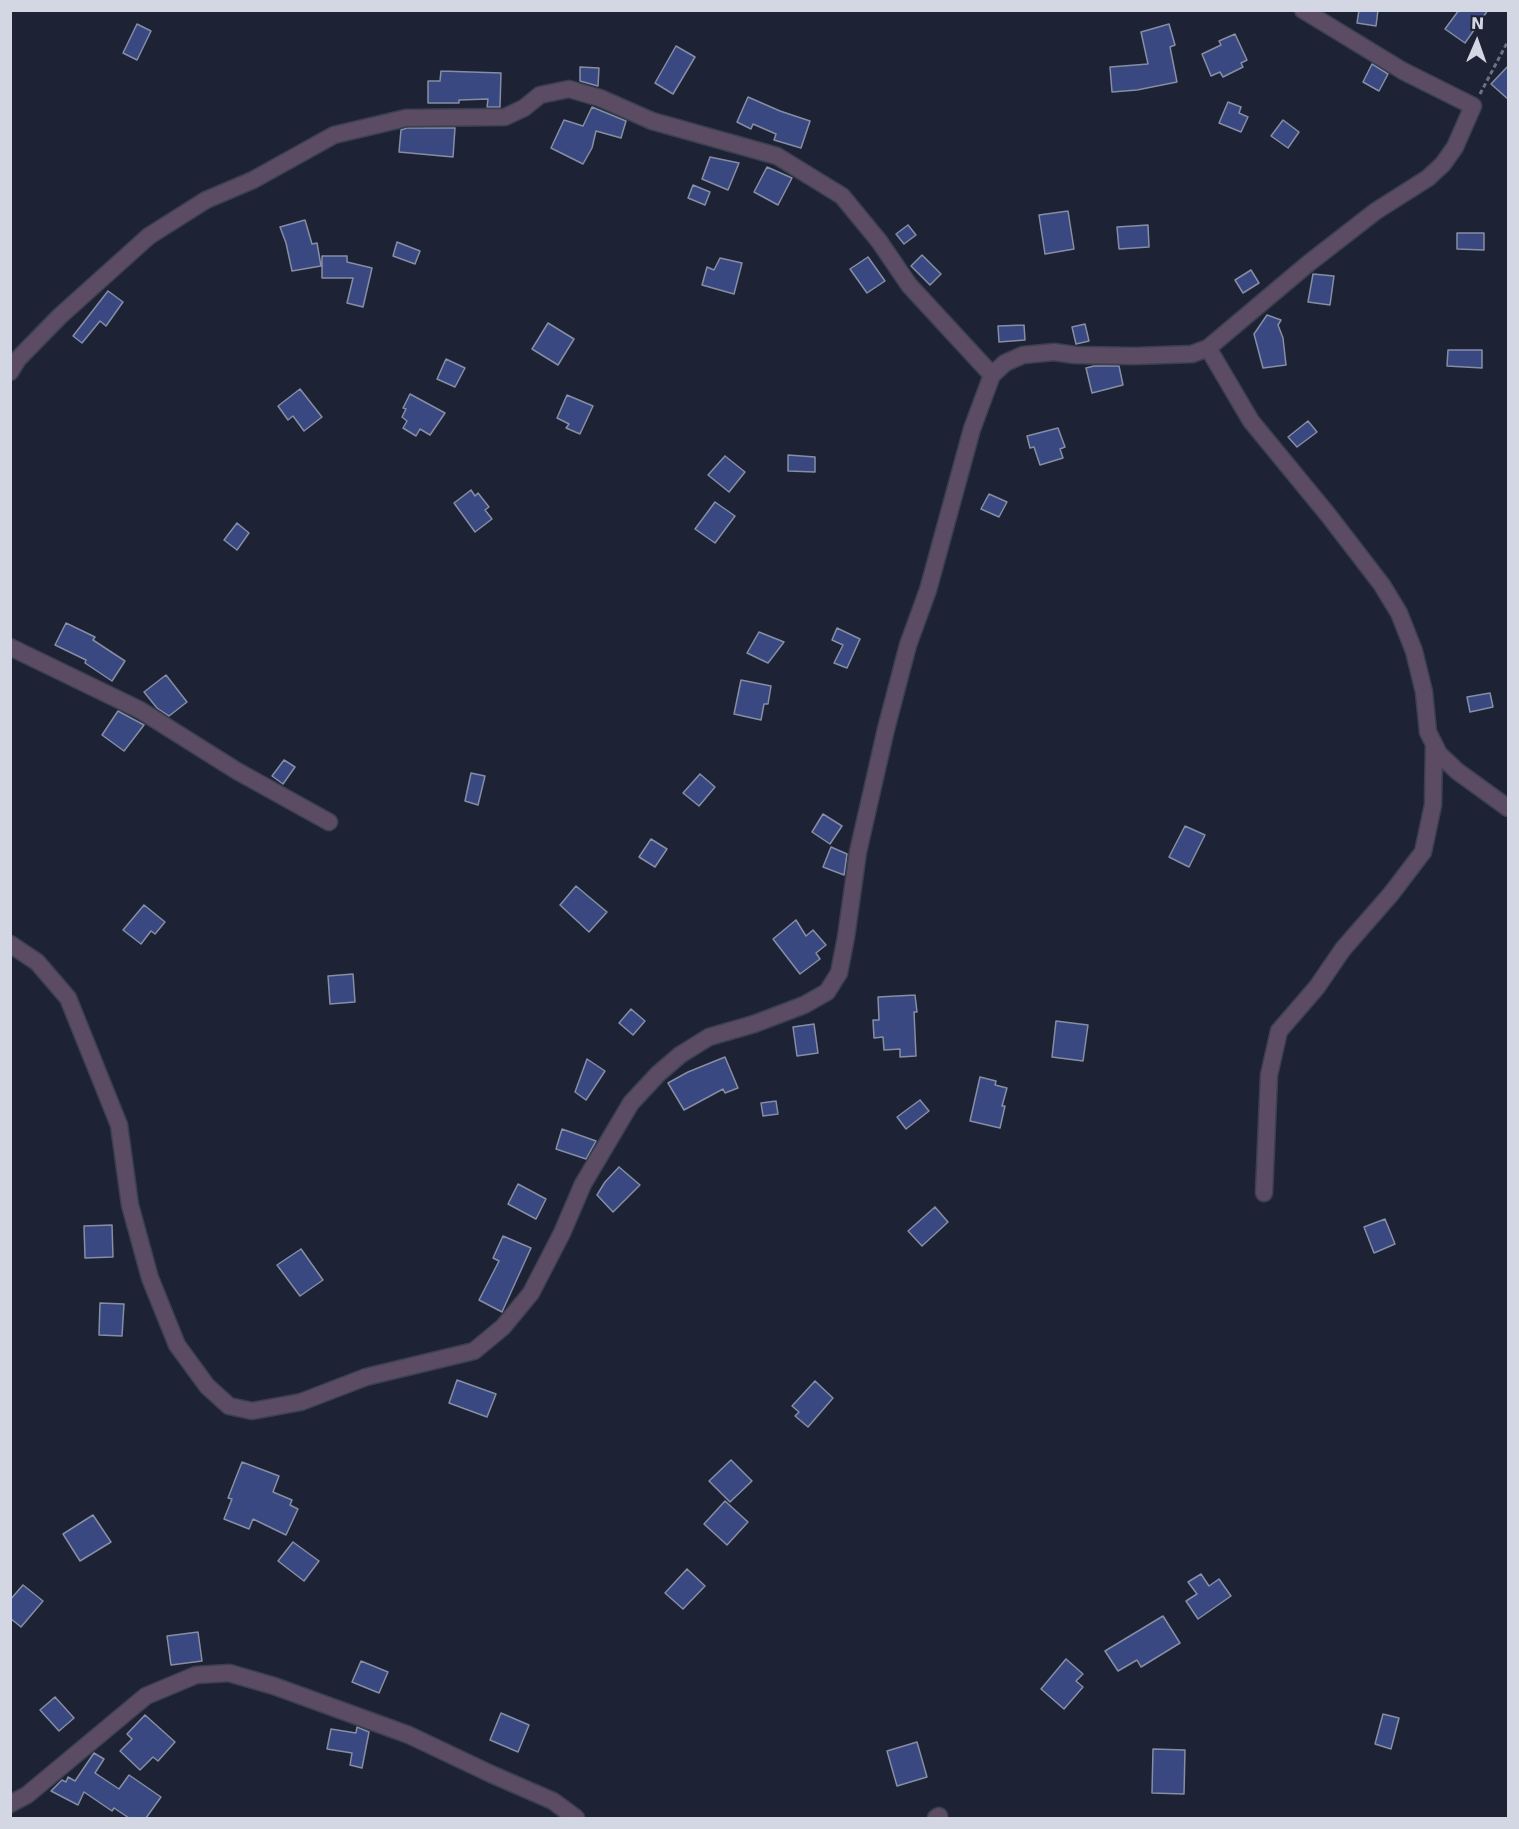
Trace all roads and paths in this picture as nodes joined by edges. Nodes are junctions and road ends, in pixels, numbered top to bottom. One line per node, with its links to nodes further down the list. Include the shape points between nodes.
1 (1303, 10): 3 (street, via 1403,71)
2 (1509, 41): 3 (path)
3 (1473, 106): 4 (street, via 1455,147 1428,178 1309,263)
4 (1209, 348): 6 (street, via 1192,354 1023,355 1005,363); 8 (street, via 1251,421 1329,516 1399,613 1414,651 1428,732)
5 (10, 372): 6 (street, via 60,316 148,236 206,200 253,180 334,135 406,118 506,117 540,95 569,88 652,121 777,156 842,196 879,240 909,285)
6 (992, 375): 11 (street, via 972,429 886,729 858,852 839,973 827,992 804,1005 709,1036 658,1074 631,1103 584,1184 531,1293 503,1327 474,1351 366,1377 301,1402 252,1411 229,1406 207,1386 177,1345 150,1278 130,1205 119,1125 68,998 38,962)
7 (10, 647): 10 (street, via 140,710 237,771)
8 (1434, 745): 9 (street, via 1457,771); 12 (street, via 1433,805 1423,852 1279,1031 1269,1075)
9 (1509, 808)
10 (329, 822)
11 (10, 944)
12 (1264, 1193)
13 (10, 1804): 14 (street, via 27,1795 146,1696 196,1675 229,1672 409,1735 553,1801)
14 (576, 1818)

